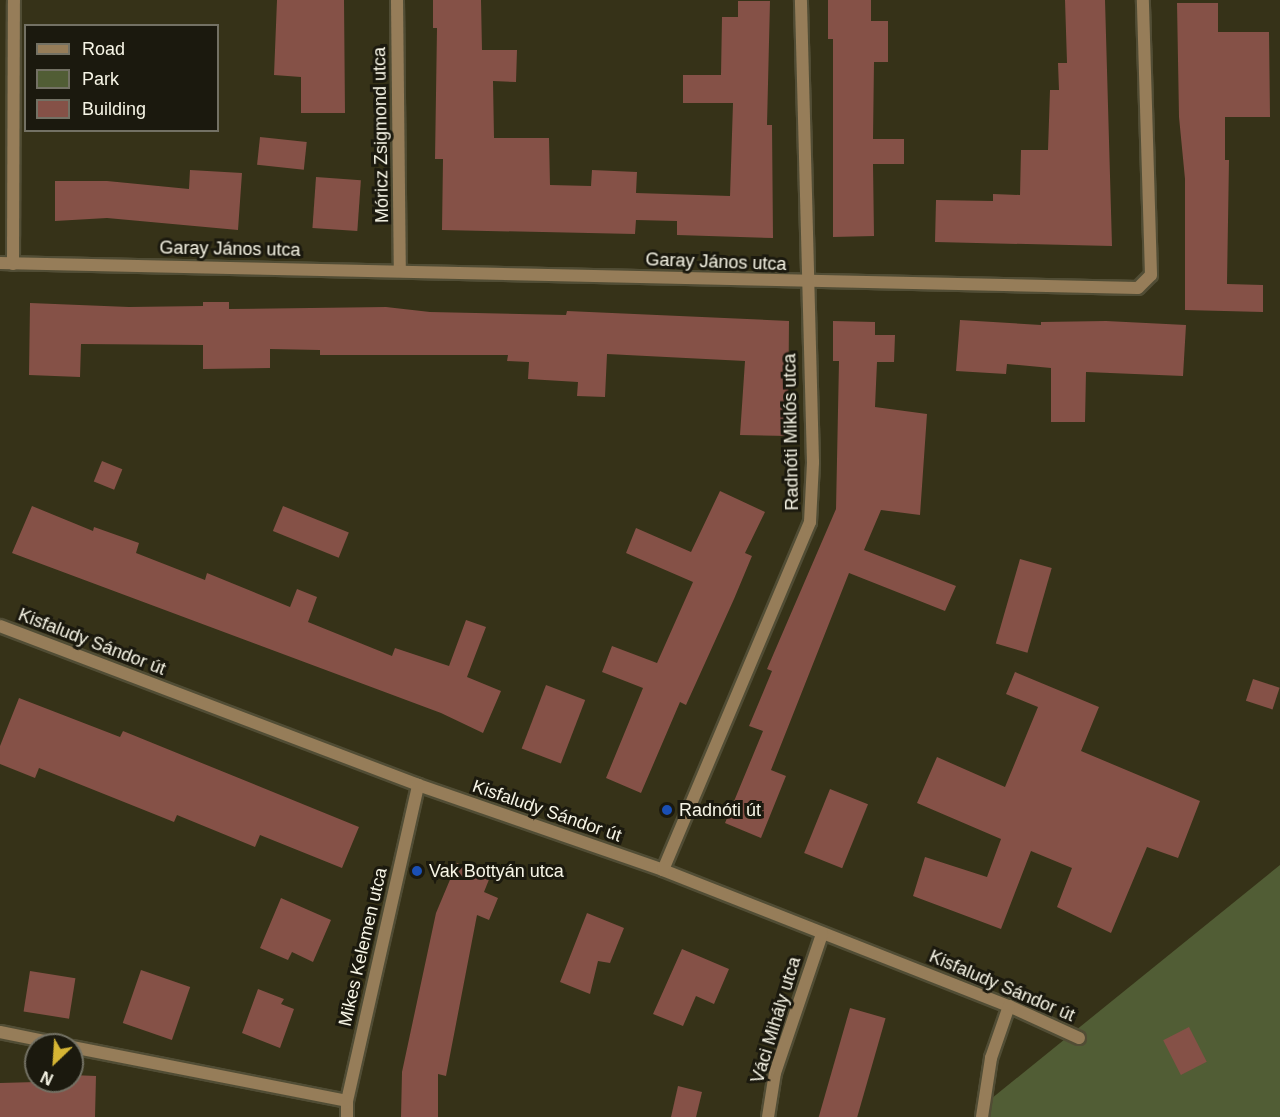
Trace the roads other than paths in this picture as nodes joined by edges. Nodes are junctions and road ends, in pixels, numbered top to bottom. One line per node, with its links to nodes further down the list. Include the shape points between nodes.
1 (14, 0): 5 (street)
2 (397, 0): 6 (street, Móricz Zsigmond utca)
3 (801, 0): 7 (street, Radnóti Miklós utca)
4 (1143, 0): 7 (street, Garay János utca, via 1150,275 1138,288)
5 (6, 263): 6 (street, Garay János utca)
6 (400, 269): 7 (street, Garay János utca)
7 (806, 283): 10 (street, Radnóti Miklós utca, via 813,462 810,522)
8 (0, 627): 9 (street, Kisfaludy Sándor út)
9 (418, 785): 10 (street, Kisfaludy Sándor út); 17 (street, Mikes Kelemen utca)
10 (663, 870): 11 (street, Kisfaludy Sándor út)
11 (822, 934): 12 (street, Kisfaludy Sándor út); 19 (street, Váci Mihály utca, via 775,1073)
12 (1009, 1006): 15 (street, Kisfaludy Sándor út); 20 (street, via 991,1058)
13 (0, 1032): 14 (street)
14 (24, 1037)
15 (1079, 1038)
16 (84, 1049): 17 (street)
17 (347, 1101): 18 (street, Mikes Kelemen utca)
18 (347, 1117)
19 (768, 1117)
20 (982, 1117)

